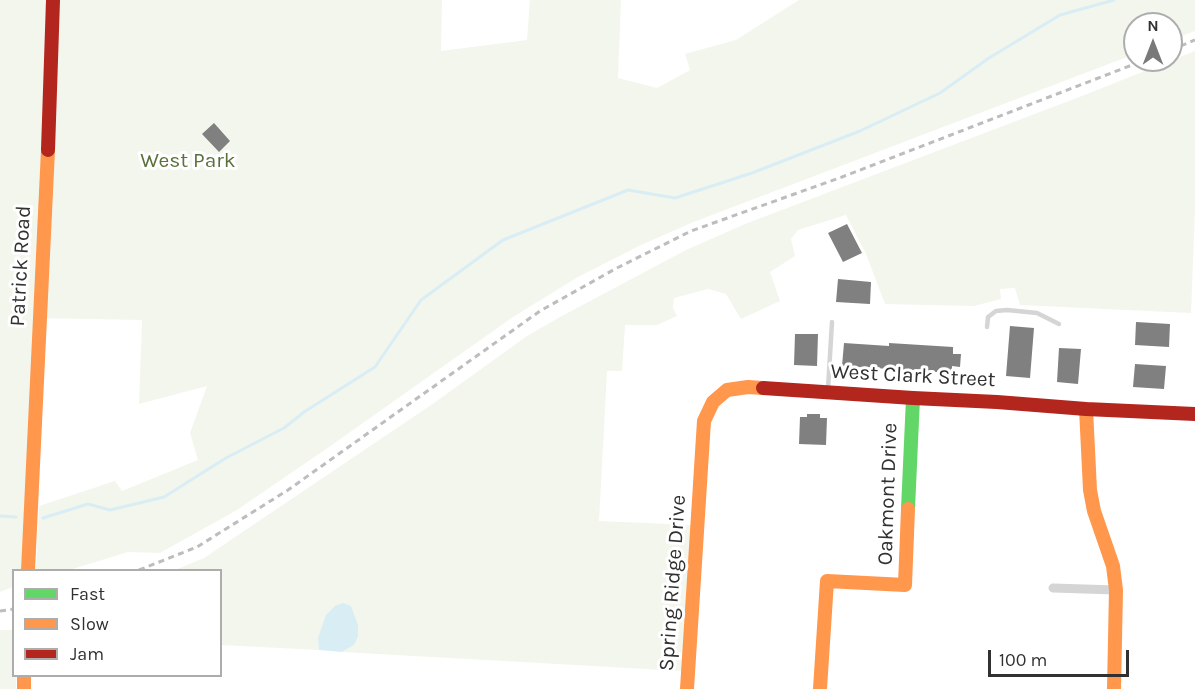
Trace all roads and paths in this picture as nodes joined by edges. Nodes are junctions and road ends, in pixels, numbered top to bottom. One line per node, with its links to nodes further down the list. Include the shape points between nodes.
1 (54, 0): 10 (street, Patrick Road)
2 (832, 322): 5 (lane)
3 (1059, 324): 4 (lane, via 1037,313 1007,310 988,317)
4 (987, 327)
5 (828, 392): 6 (street, West Clark Street); 9 (street, West Clark Street, via 748,387 720,394 704,421)
6 (913, 398): 7 (street, West Clark Street); 14 (street, Oakmont Drive, via 905,585 827,581)
7 (1086, 409): 8 (street, West Clark Street); 12 (street, via 1090,490 1113,566)
8 (1195, 414)
9 (700, 480): 13 (street, Spring Ridge Drive)
10 (28, 569)
11 (1053, 588): 12 (street)
12 (1116, 590): 15 (street)
13 (687, 689)
14 (820, 689)
15 (1114, 689)

